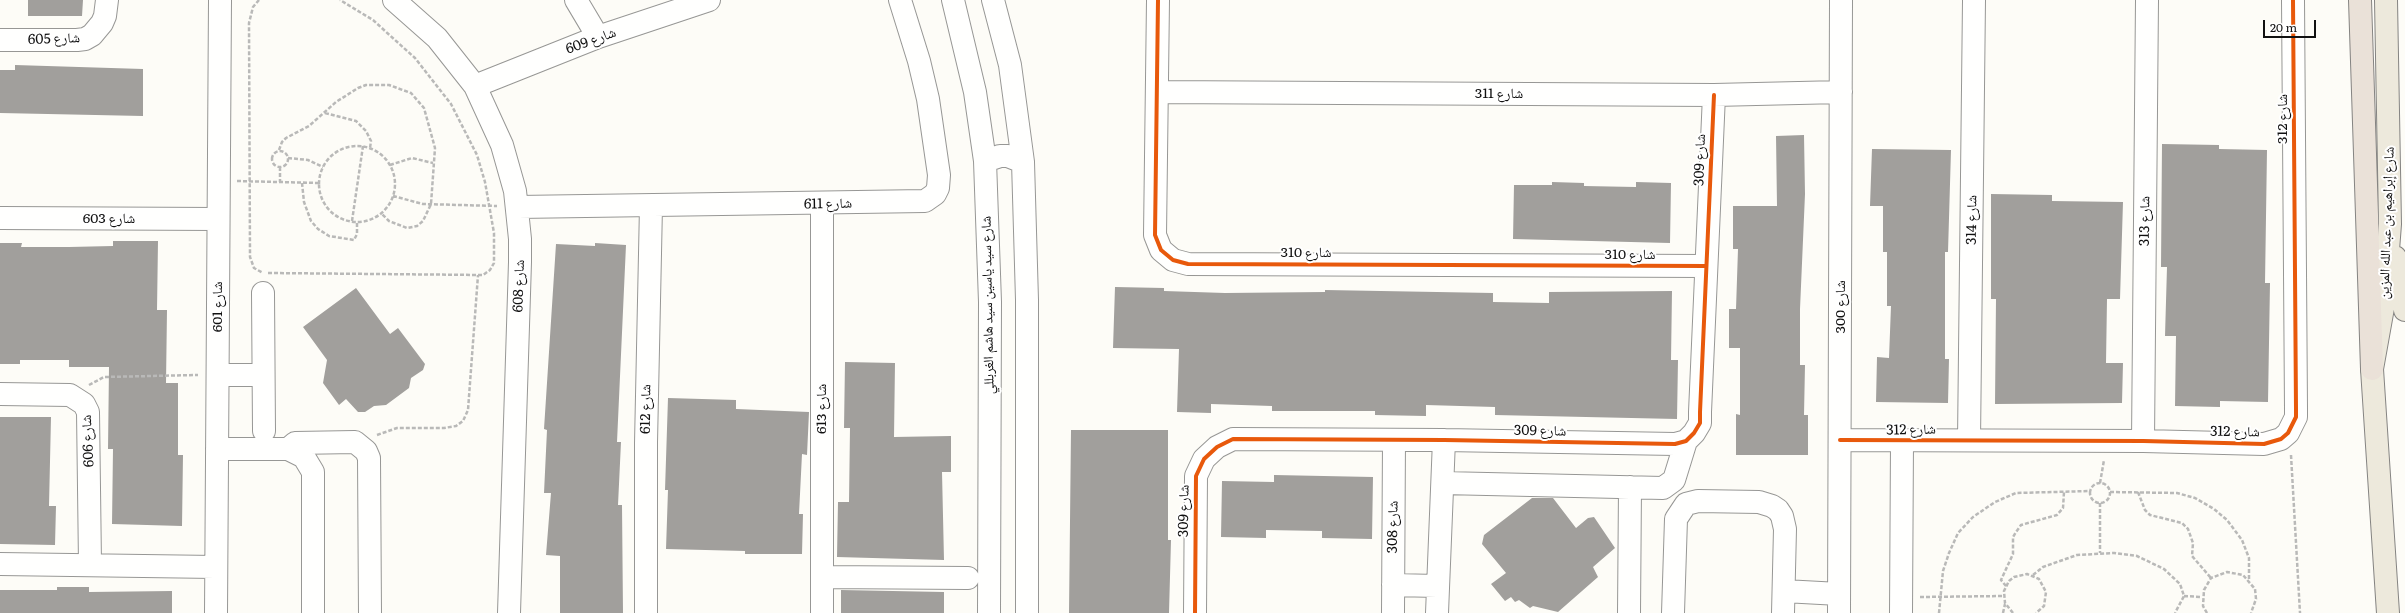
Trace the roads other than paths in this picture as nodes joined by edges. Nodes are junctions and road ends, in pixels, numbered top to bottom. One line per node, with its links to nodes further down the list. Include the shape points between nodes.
1 (107, 0): 17 (street, شارع 605, via 102,24 85,39)
2 (220, 0): 28 (street, شارع 601)
3 (394, 0): 18 (street, شارع 608, via 437,38)
4 (576, 0): 16 (street)
5 (709, 0): 16 (street, شارع 609)
6 (900, 0): 24 (street, شارع 611, via 928,99 939,175 938,188 931,198 919,203)
7 (953, 0): 22 (street, شارع سيد ياسين سيد هاشم الغربللي, via 974,86)
8 (993, 0): 23 (street, via 1010,65)
9 (1158, 0): 19 (street, شارع 310)
10 (1841, 0): 20 (street, شارع 300)
11 (1974, 0): 40 (street, شارع 314)
12 (2147, 0): 43 (street, شارع 313)
13 (2293, 0): 43 (street, شارع 312, via 2296,417 2288,433 2281,439 2264,444)
14 (2360, 0): 33 (highway)
15 (2386, 0): 29 (main road, شارع إبراهيم بن عبد الله المزين)
16 (598, 37): 18 (street, شارع 609)
17 (0, 40)
18 (474, 86): 26 (street, شارع 608, via 502,145)
19 (1157, 92): 21 (street, شارع 311); 30 (street, شارع 310, via 1155,235 1161,250 1180,263)
20 (1841, 92): 21 (street, شارع 311); 39 (street, شارع 300)
21 (1714, 95): 30 (street, شارع 309)
22 (985, 162): 23 (street, via 1000,156 1008,156); 67 (street, شارع سيد ياسين سيد هاشم الغربللي, via 990,302)
23 (1023, 162): 68 (street, via 1028,300)
24 (822, 204): 25 (street, شارع 611); 54 (street, شارع 613)
25 (651, 206): 26 (street, شارع 611); 65 (street, شارع 612, via 646,443)
26 (518, 207): 64 (street, شارع 608, via 520,262)
27 (0, 218): 28 (street, شارع 603)
28 (218, 219): 35 (street, شارع 601)
29 (2390, 224): 32 (main road); 33 (main road, شارع إبراهيم بن عبد الله المزين, via 2384,302)
30 (1706, 266): 42 (street, شارع 309, via 1700,424)
31 (263, 293): 34 (street)
32 (2405, 310)
33 (2372, 368): 75 (main road, شارع إبراهيم بن عبد الله المزين)
34 (263, 374): 35 (street); 37 (street)
35 (218, 375): 46 (street, شارع 601)
36 (0, 394): 52 (street, شارع 606, via 61,394 77,398 84,404 89,420)
37 (264, 431)
38 (1444, 440): 41 (street, شارع 309); 42 (street, شارع 309, via 1675,444); 49 (street)
39 (1840, 440): 44 (street, شارع 312); 59 (street, شارع 300)
40 (1969, 440): 43 (street, شارع 312); 44 (street, شارع 312)
41 (1394, 441): 56 (street, شارع 308); 69 (street, شارع 309, via 1251,438 1233,439 1217,447 1204,460 1196,476)
42 (1686, 441): 50 (street, via 1677,474 1670,485 1656,488)
43 (2143, 441)
44 (1902, 442): 60 (street)
45 (328, 443): 47 (street, via 295,443); 48 (street, via 319,456); 63 (street, via 355,442 362,446 369,458)
46 (217, 449): 47 (street); 53 (street, شارع 601)
47 (288, 449): 48 (street, via 304,457)
48 (313, 476): 62 (street)
49 (1443, 483): 50 (street); 57 (street)
50 (1630, 487): 72 (street)
51 (0, 564): 52 (street)
52 (90, 564): 53 (street)
53 (215, 567): 61 (street, شارع 601)
54 (822, 577): 55 (street); 66 (street, شارع 613)
55 (968, 578)
56 (1393, 585): 57 (street); 70 (street, شارع 308)
57 (1438, 586): 71 (street)
58 (1784, 590): 59 (street); 73 (street, via 1784,529 1782,516 1778,510 1759,502 1692,501 1681,508 1676,519); 74 (street)
59 (1839, 604)
60 (1901, 605)
61 (216, 613)
62 (313, 613)
63 (370, 613)
64 (509, 613)
65 (646, 613)
66 (822, 613)
67 (989, 613)
68 (1027, 613)
69 (1195, 613)
70 (1392, 613)
71 (1437, 613)
72 (1629, 613)
73 (1674, 613)
74 (1783, 613)
75 (2388, 613)

